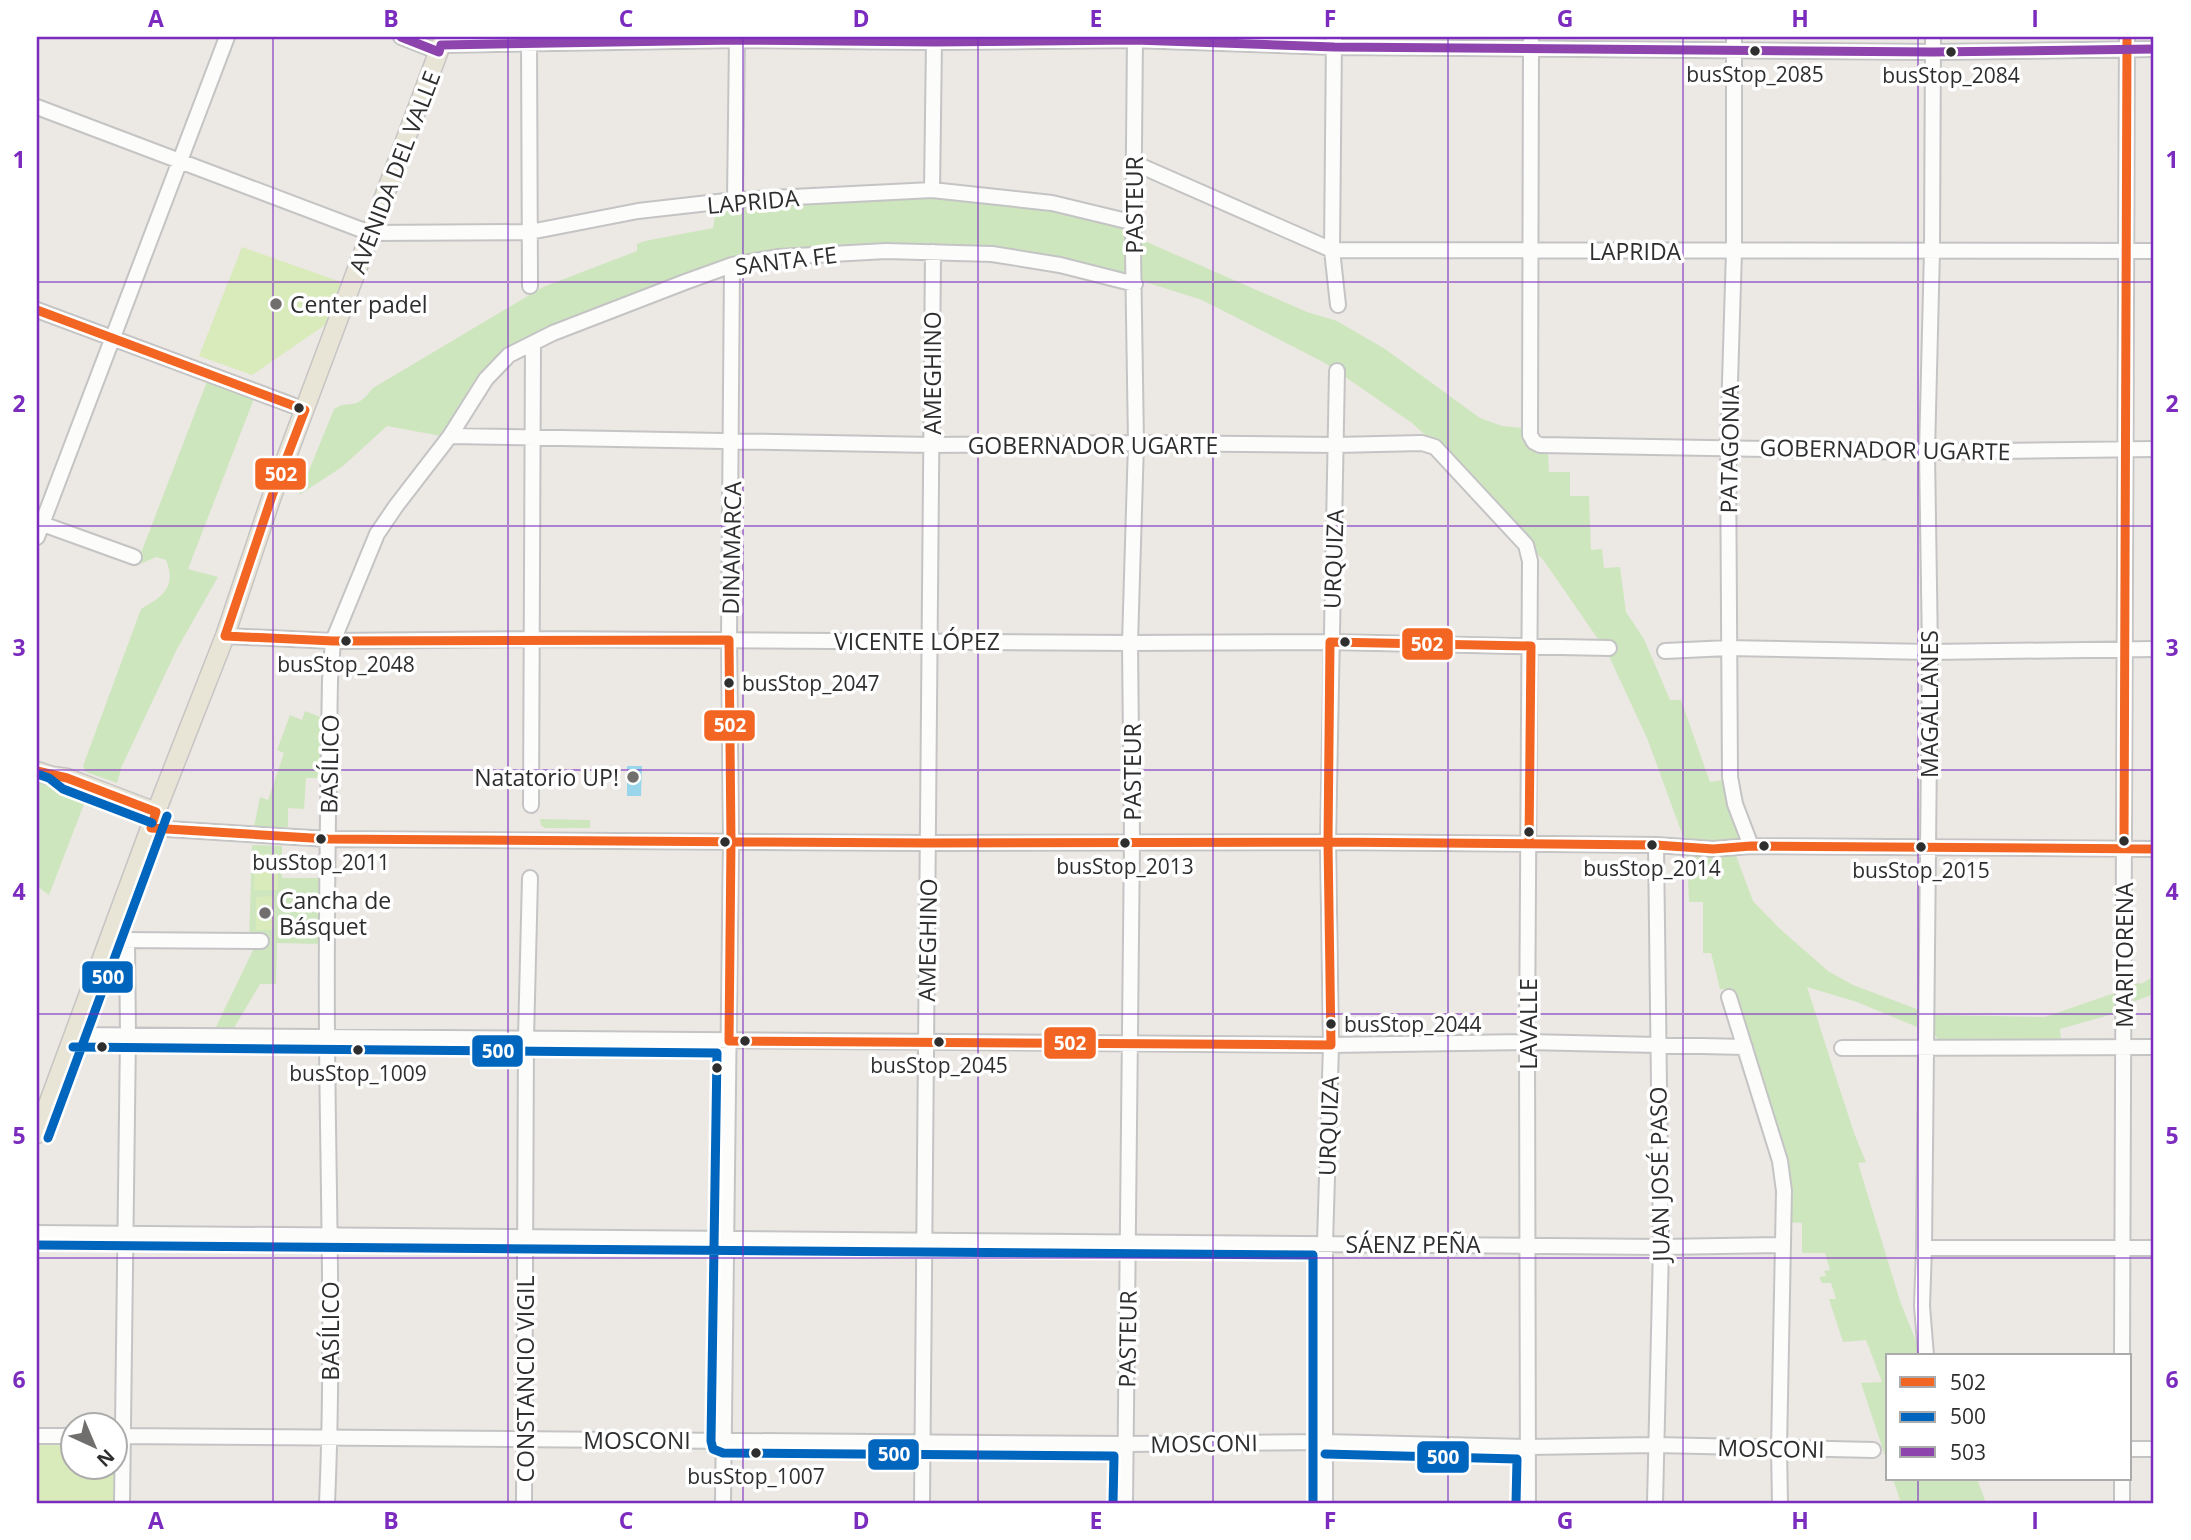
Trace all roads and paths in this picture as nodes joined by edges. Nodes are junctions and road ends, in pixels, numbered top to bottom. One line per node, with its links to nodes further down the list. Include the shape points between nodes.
1 (227, 37): 15 (street)
2 (401, 37): 11 (street)
3 (736, 38): 5 (street); 6 (street); 18 (street)
4 (1135, 39): 6 (street); 7 (street); 16 (street, PASTEUR)
5 (529, 41): 11 (street); 20 (street)
6 (934, 42): 17 (street)
7 (1334, 42): 8 (street); 22 (street)
8 (1531, 43): 9 (street); 24 (street)
9 (1734, 43): 12 (street); 25 (street, PATAGONIA)
10 (2127, 43): 12 (street); 13 (street); 26 (street, MARITORENA)
11 (442, 44): 21 (main road, AVENIDA DEL VALLE)
12 (1933, 44): 23 (street, MAGALLANES)
13 (2154, 49)
14 (37, 107): 15 (street)
15 (181, 161): 21 (street); 34 (street)
16 (1134, 163): 19 (street, PASTEUR); 22 (street, LAPRIDA)
17 (932, 190): 18 (street, LAPRIDA); 19 (street, LAPRIDA, via 1052,203)
18 (735, 200): 20 (street, LAPRIDA, via 638,211)
19 (1135, 223): 30 (street, PASTEUR)
20 (530, 232): 21 (street, LAPRIDA); 31 (street)
21 (370, 233): 37 (main road, AVENIDA DEL VALLE)
22 (1332, 250): 24 (street, LAPRIDA); 32 (street)
23 (1932, 250): 25 (street, LAPRIDA); 26 (street, LAPRIDA); 47 (street, MAGALLANES)
24 (1530, 251): 25 (street, LAPRIDA); 44 (street, GOBERNADOR UGARTE, via 1530,435 1534,442)
25 (1734, 251): 44 (street, PATAGONIA)
26 (2126, 251): 27 (street, LAPRIDA); 45 (street, MARITORENA)
27 (2154, 251)
28 (933, 252): 29 (street, SANTA FE, via 778,257); 30 (street, SANTA FE, via 992,254); 42 (street, AMEGHINO)
29 (732, 265): 35 (street, SANTA FE); 40 (street, DINAMARCA)
30 (1135, 284): 41 (street, PASTEUR)
31 (530, 286)
32 (1338, 305)
33 (37, 310): 34 (street)
34 (112, 338): 37 (street); 48 (street)
35 (533, 343): 38 (street, SANTA FE, via 509,355 486,379); 39 (street)
36 (1337, 371): 43 (street, URQUIZA)
37 (305, 410): 51 (main road, AVENIDA DEL VALLE)
38 (450, 436): 39 (street, GOBERNADOR UGARTE); 54 (street, BASÍLICO, via 377,534)
39 (534, 439): 40 (street, GOBERNADOR UGARTE); 52 (street)
40 (732, 441): 42 (street, GOBERNADOR UGARTE); 53 (street, DINAMARCA)
41 (1136, 443): 42 (street, GOBERNADOR UGARTE); 43 (street, GOBERNADOR UGARTE); 57 (street, PASTEUR)
42 (932, 445): 55 (street, AMEGHINO)
43 (1336, 445): 49 (street, GOBERNADOR UGARTE, via 1422,443 1435,447); 56 (street, URQUIZA)
44 (1728, 447): 47 (street, GOBERNADOR UGARTE); 60 (street, PATAGONIA)
45 (2126, 449): 46 (street, GOBERNADOR UGARTE); 47 (street, GOBERNADOR UGARTE); 61 (street, MARITORENA)
46 (2154, 449)
47 (1927, 452): 64 (street, MAGALLANES)
48 (38, 527): 50 (street)
49 (1526, 545): 58 (street, LAVALLE)
50 (134, 557)
51 (225, 636): 54 (street, VICENTE LÓPEZ); 69 (main road, AVENIDA DEL VALLE)
52 (531, 639): 53 (street, VICENTE LÓPEZ); 54 (street, VICENTE LÓPEZ); 68 (street)
53 (729, 640): 55 (street, VICENTE LÓPEZ); 71 (street, DINAMARCA)
54 (333, 641): 70 (street, BASÍLICO)
55 (929, 641): 57 (street, VICENTE LÓPEZ); 74 (street, AMEGHINO)
56 (1330, 642): 57 (street, VICENTE LÓPEZ); 58 (street, VICENTE LÓPEZ); 73 (street, URQUIZA)
57 (1130, 643): 72 (street, PASTEUR)
58 (1531, 646): 59 (street, VICENTE LÓPEZ); 75 (street, LAVALLE)
59 (1609, 648)
60 (1728, 648): 63 (street); 64 (street); 77 (street, PATAGONIA, via 1730,777)
61 (2125, 649): 62 (street); 64 (street); 79 (street, MARITORENA)
62 (2154, 649)
63 (1665, 651)
64 (1930, 652): 78 (street, MAGALLANES)
65 (37, 761): 67 (main road, via 55,767)
66 (37, 771): 67 (main road)
67 (67, 778): 69 (main road)
68 (531, 805)
69 (154, 820): 70 (street); 82 (main road, AVENIDA DEL VALLE)
70 (328, 839): 71 (street); 87 (street, BASÍLICO)
71 (731, 841): 74 (street); 89 (street, DINAMARCA)
72 (1132, 842): 73 (street); 74 (street); 92 (street, PASTEUR)
73 (1328, 842): 75 (street); 94 (street, URQUIZA)
74 (928, 843): 90 (street, AMEGHINO)
75 (1529, 844): 76 (street); 91 (street, LAVALLE)
76 (1656, 845): 77 (street); 93 (street, JUAN JOSÉ PASO)
77 (1751, 846): 78 (street)
78 (1928, 847): 79 (street); 99 (street, MAGALLANES)
79 (2124, 848): 80 (street); 95 (street, MARITORENA)
80 (2154, 849)
81 (530, 878): 88 (street, CONSTANCIO VIGIL)
82 (118, 940): 83 (street); 85 (main road, AVENIDA DEL VALLE); 86 (street)
83 (261, 941)
84 (1729, 997): 97 (street)
85 (74, 1035): 86 (street); 100 (main road, AVENIDA DEL VALLE)
86 (128, 1035): 87 (street); 102 (street)
87 (327, 1037): 88 (street); 103 (street, BASÍLICO)
88 (526, 1038): 89 (street); 104 (street, CONSTANCIO VIGIL)
89 (729, 1041): 90 (street); 105 (street, DINAMARCA)
90 (926, 1041): 92 (street); 106 (street, AMEGHINO)
91 (1527, 1042): 93 (street); 94 (street); 109 (street, LAVALLE)
92 (1130, 1044): 94 (street); 107 (street, PASTEUR)
93 (1657, 1044): 97 (street); 111 (street, JUAN JOSÉ PASO)
94 (1331, 1045): 108 (street, URQUIZA)
95 (2123, 1046): 96 (street); 99 (street); 113 (street, MARITORENA)
96 (2154, 1046)
97 (1745, 1047): 110 (street, via 1780,1161)
98 (1842, 1048): 99 (street)
99 (1926, 1048): 112 (street, MAGALLANES)
100 (37, 1134)
101 (37, 1233): 102 (street, SÁENZ PEÑA)
102 (125, 1235): 103 (street, SÁENZ PEÑA); 117 (street)
103 (331, 1237): 104 (street, SÁENZ PEÑA); 121 (street, BASÍLICO)
104 (526, 1238): 105 (street, SÁENZ PEÑA); 122 (street, CONSTANCIO VIGIL)
105 (726, 1240): 106 (street, SÁENZ PEÑA); 123 (street, DINAMARCA)
106 (925, 1241): 107 (street, SÁENZ PEÑA); 124 (street, AMEGHINO)
107 (1128, 1243): 108 (street, SÁENZ PEÑA); 126 (street, PASTEUR)
108 (1325, 1243): 109 (street, SÁENZ PEÑA); 125 (street, URQUIZA)
109 (1528, 1245): 111 (street, SÁENZ PEÑA); 128 (street, LAVALLE)
110 (1782, 1245): 111 (street, SÁENZ PEÑA); 129 (street)
111 (1661, 1247): 127 (street, JUAN JOSÉ PASO)
112 (1924, 1248): 113 (street); 115 (street, MAGALLANES)
113 (2122, 1248): 114 (street); 116 (street, MARITORENA)
114 (2154, 1248)
115 (1926, 1354)
116 (2122, 1354)
117 (120, 1410)
118 (37, 1436): 119 (street)
119 (60, 1436)
120 (130, 1436): 121 (street, MOSCONI)
121 (330, 1437): 122 (street, MOSCONI); 136 (street, BASÍLICO)
122 (525, 1439): 123 (street, MOSCONI); 137 (street, CONSTANCIO VIGIL)
123 (723, 1441): 124 (street, MOSCONI); 138 (street, DINAMARCA)
124 (922, 1441): 126 (street, MOSCONI); 139 (street, AMEGHINO)
125 (1325, 1442): 126 (street, MOSCONI); 128 (street, MOSCONI); 141 (street, URQUIZA)
126 (1126, 1444): 140 (street, PASTEUR)
127 (1655, 1445): 128 (street, MOSCONI); 129 (street, MOSCONI); 143 (street, JUAN JOSÉ PASO)
128 (1529, 1447): 142 (street, LAVALLE)
129 (1779, 1449): 132 (street, MOSCONI); 144 (street)
130 (2132, 1449): 131 (street)
131 (2154, 1449)
132 (1873, 1450)
133 (121, 1480): 135 (street)
134 (2122, 1480): 145 (street)
135 (122, 1503)
136 (327, 1503)
137 (524, 1503)
138 (723, 1503)
139 (922, 1503)
140 (1125, 1503)
141 (1325, 1503)
142 (1528, 1503)
143 (1655, 1503)
144 (1780, 1503)
145 (2122, 1503)

